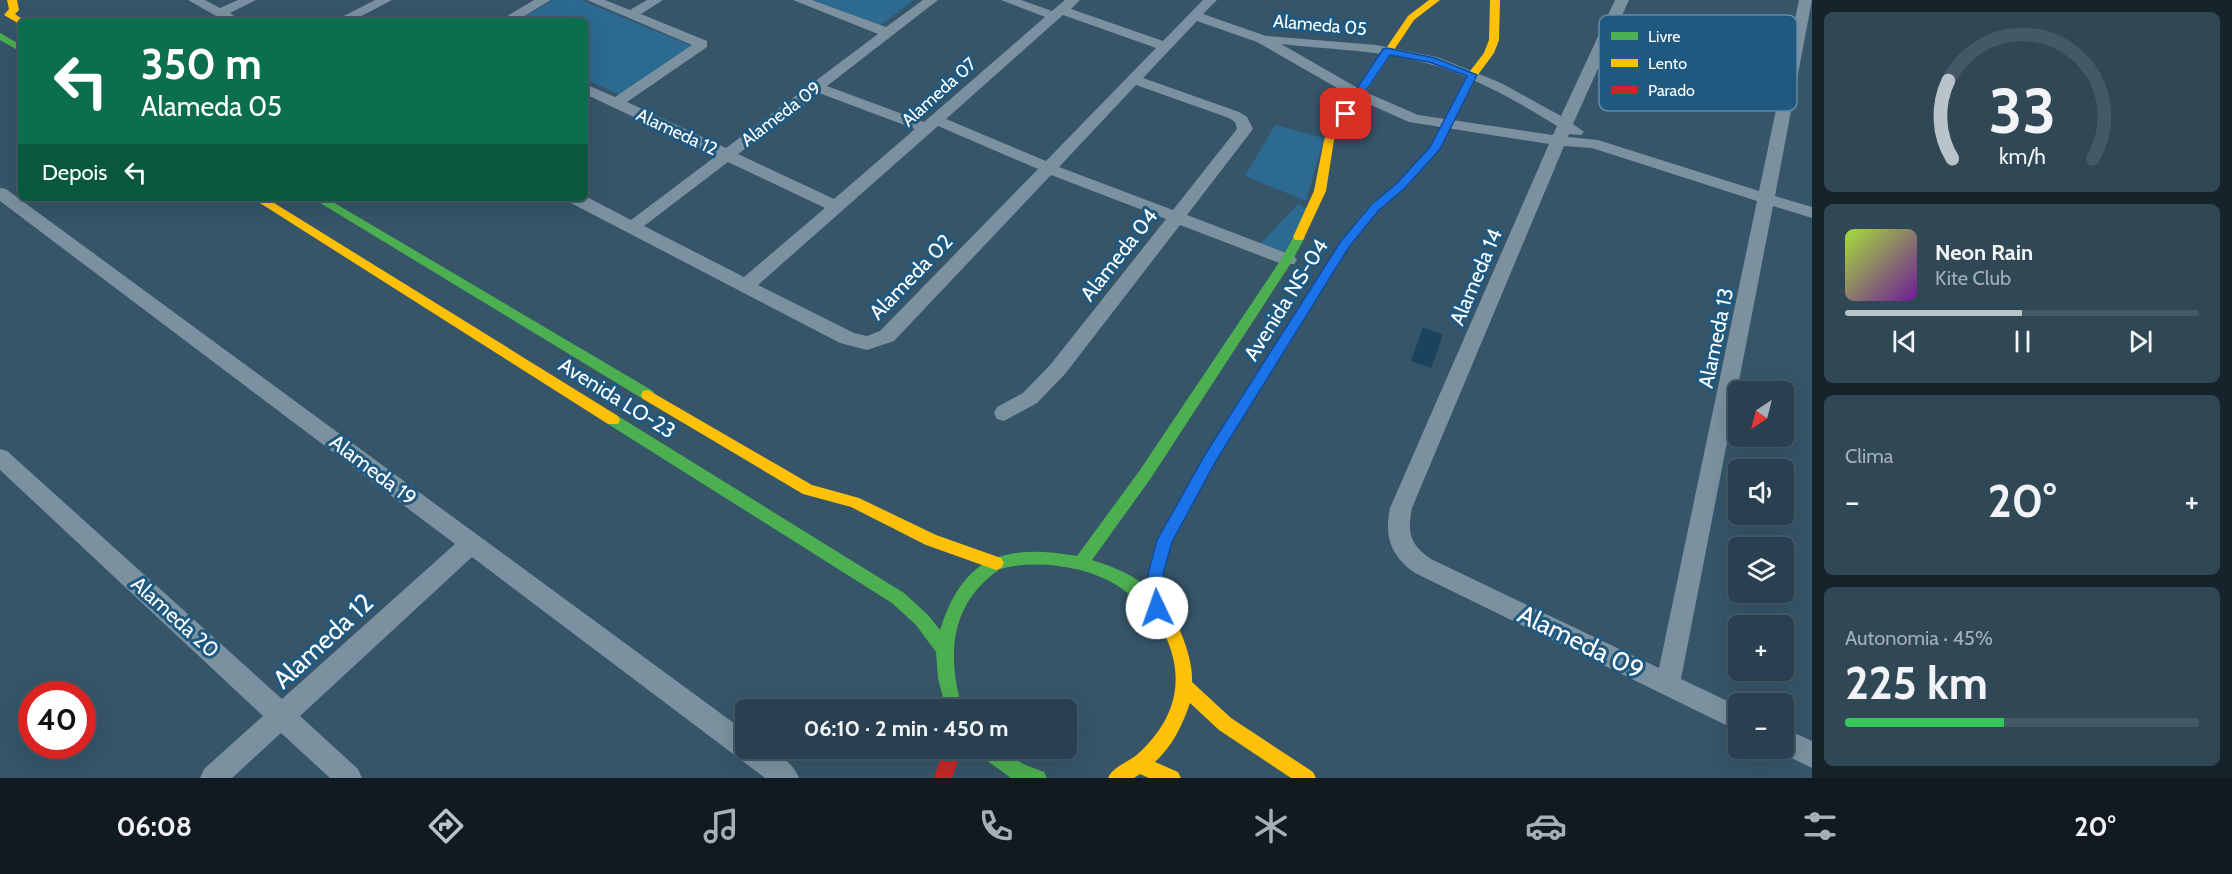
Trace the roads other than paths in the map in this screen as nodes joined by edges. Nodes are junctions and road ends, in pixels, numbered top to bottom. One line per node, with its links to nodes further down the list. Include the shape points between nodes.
1 (12, 0): 24 (street, via 14,10 9,15)
2 (195, 0): 17 (street)
3 (249, 0): 17 (street)
4 (385, 0): 22 (street)
5 (544, 0): 23 (street)
6 (594, 0): 18 (street)
7 (656, 0): 18 (street)
8 (800, 0): 25 (street)
9 (931, 0): 25 (street, Alameda 09)
10 (1008, 0): 16 (street)
11 (1210, 0): 20 (street, Alameda 02)
12 (1435, 0): 31 (street, Avenida NS-04, via 1411,18)
13 (1495, 0): 33 (street, Avenida NS-04, via 1494,40)
14 (1622, 0): 19 (street, Alameda 14)
15 (1806, 0): 29 (street, Alameda 13)
16 (1063, 9): 28 (street); 40 (street, Alameda 07)
17 (220, 13): 21 (street)
18 (631, 15): 38 (street, via 702,44)
19 (1615, 15)
20 (1195, 16): 27 (street); 28 (street, Alameda 02)
21 (229, 18)
22 (348, 18)
23 (511, 18)
24 (18, 20)
25 (889, 33): 35 (street, Alameda 09)
26 (0, 36): 30 (street)
27 (1262, 39): 31 (street, Alameda 05); 37 (street, Alameda 05)
28 (1165, 46): 34 (street, Alameda 02)
29 (1797, 46)
30 (18, 48)
31 (1387, 51): 33 (street, Alameda 05, via 1431,60); 37 (street, Avenida NS-04)
32 (1599, 51): 42 (street, Alameda 14)
33 (1472, 75): 41 (street, Avenida NS-04); 42 (street, Alameda 05)
34 (1133, 79): 44 (street, Alameda 02); 52 (street, Alameda 04, via 1234,115 1245,124 1242,135)
35 (817, 87): 40 (street); 43 (street, Alameda 09)
36 (588, 89): 38 (street, Alameda 12)
37 (1358, 94): 41 (street, Alameda 05, via 1414,119); 54 (street, Avenida NS-04, via 1329,140 1320,191)
38 (616, 103): 43 (street, Alameda 12)
39 (1784, 111): 46 (street, Alameda 13)
40 (932, 125): 44 (street); 50 (street, Alameda 07)
41 (1446, 126): 42 (street, Alameda 05); 62 (street, Avenida NS-04, via 1435,149 1420,167 1375,207 1345,244 1211,457 1164,540 1155,574)
42 (1562, 133): 46 (street, Alameda 05); 61 (street, Alameda 14, via 1401,508 1396,526 1399,541 1407,556)
43 (726, 154): 50 (street, Alameda 12); 53 (street, Alameda 09)
44 (1048, 168): 52 (street); 55 (street, Alameda 02, via 876,343 862,344 847,338)
45 (0, 193): 58 (street, Alameda 19)
46 (1767, 199): 51 (street, Alameda 05); 64 (street, Alameda 13)
47 (263, 201): 63 (street, Avenida LO-23, via 898,598)
48 (323, 201): 60 (street, Avenida LO-23, via 808,490 834,493 920,535)
49 (581, 201): 53 (street, Alameda 02)
50 (832, 209): 55 (street, Alameda 07)
51 (1812, 213)
52 (1178, 217): 54 (street); 56 (street, Alameda 04, via 1058,369 1030,398)
53 (631, 228): 55 (street, Alameda 02)
54 (1288, 260): 59 (street, Avenida NS-04)
55 (744, 287)
56 (1004, 413)
57 (0, 457): 68 (street, Alameda 20)
58 (471, 544): 68 (street, Alameda 12); 69 (street, Alameda 19)
59 (1083, 560): 60 (street, via 1049,556); 62 (street, via 1136,587)
60 (996, 563): 63 (street, via 961,600 950,617)
61 (1423, 566): 64 (street, Alameda 09)
62 (1157, 608): 65 (street, via 1179,650)
63 (942, 646): 66 (street, via 944,684)
64 (1668, 684): 67 (street, Alameda 09)
65 (1185, 687): 75 (street, via 1179,717 1164,744); 83 (street, via 1225,724)
66 (950, 699)
67 (1728, 714)
68 (284, 716): 76 (street, Alameda 12); 77 (street, Alameda 20)
69 (735, 740)
70 (1794, 746): 71 (street)
71 (1812, 755)
72 (761, 759): 78 (street, Alameda 19)
73 (949, 759): 79 (street)
74 (1000, 759): 80 (street, via 1018,772)
75 (1141, 766): 81 (street); 82 (street)
76 (213, 778)
77 (349, 778)
78 (786, 778)
79 (943, 778)
80 (1038, 778)
81 (1117, 778)
82 (1173, 778)
83 (1307, 778)

